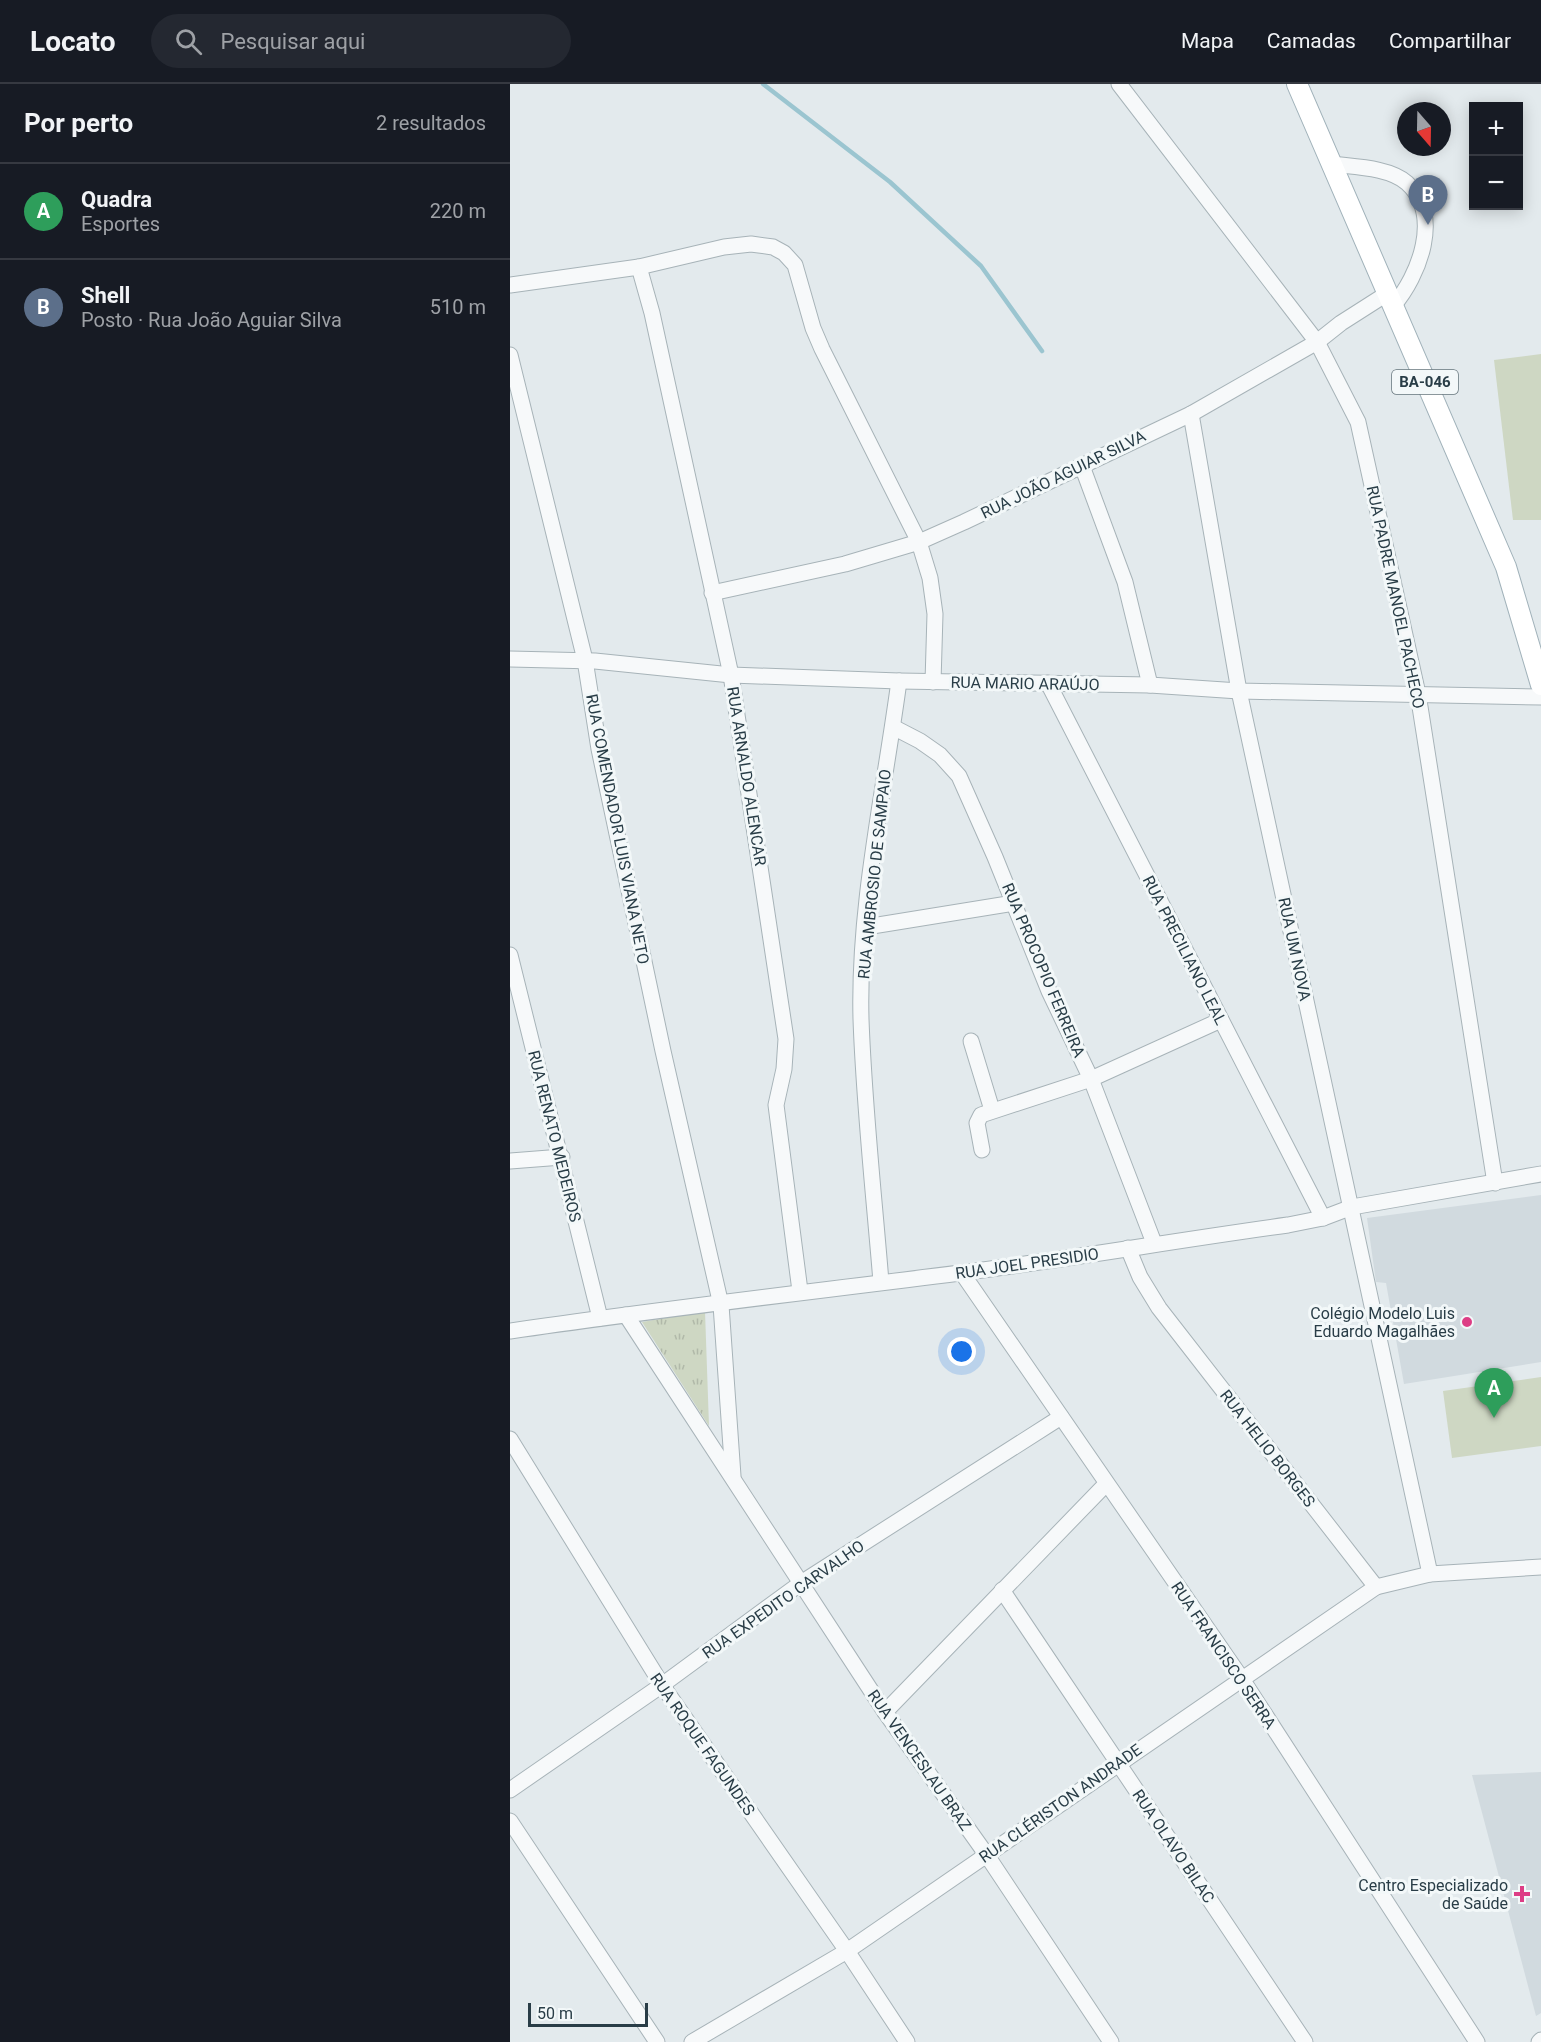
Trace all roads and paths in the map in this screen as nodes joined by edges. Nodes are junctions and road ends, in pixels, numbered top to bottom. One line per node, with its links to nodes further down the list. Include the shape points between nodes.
1 (1119, 84): 7 (street, RUA PADRE MANOEL PACHECO)
2 (1297, 84): 3 (main road, BA-046)
3 (1331, 164): 6 (main road, BA-046); 6 (street, via 1384,173 1406,182 1415,193 1424,218 1424,244 1404,293)
4 (639, 267): 5 (street); 11 (street, via 751,244 773,247 790,258 822,349); 12 (street, RUA ARNALDO ALENCAR)
5 (510, 285)
6 (1390, 299): 7 (street, RUA JOÃO AGUIAR SILVA, via 1341,323); 20 (main road, BA-046, via 1506,567)
7 (1317, 342): 9 (street, RUA JOÃO AGUIAR SILVA); 22 (street, RUA PADRE MANOEL PACHECO, via 1358,422)
8 (510, 355): 14 (street, RUA COMENDADOR LUIS VIANA NETO)
9 (1191, 414): 10 (street, RUA JOÃO AGUIAR SILVA); 21 (street, RUA UM NOVA)
10 (1082, 466): 11 (street, RUA JOÃO AGUIAR SILVA); 19 (street, via 1125,582)
11 (919, 542): 12 (street, RUA JOÃO AGUIAR SILVA, via 845,564); 17 (street, via 935,614)
12 (712, 593): 15 (street, RUA ARNALDO ALENCAR)
13 (510, 659): 14 (street, RUA MARIO ARAÚJO)
14 (585, 660): 15 (street, RUA MARIO ARAÚJO); 44 (street, RUA COMENDADOR LUIS VIANA NETO, via 599,750 655,1016)
15 (731, 675): 16 (street, RUA MARIO ARAÚJO); 43 (street, RUA ARNALDO ALENCAR, via 786,1039 776,1105)
16 (899, 681): 17 (street, RUA MARIO ARAÚJO); 24 (street, RUA AMBROSIO DE SAMPAIO)
17 (933, 682): 18 (street, RUA MARIO ARAÚJO)
18 (1048, 683): 19 (street, RUA MARIO ARAÚJO); 28 (street, RUA PRECILIANO LEAL)
19 (1150, 685): 21 (street, RUA MARIO ARAÚJO)
20 (1541, 685)
21 (1239, 691): 22 (street, RUA MARIO ARAÚJO); 37 (street, RUA UM NOVA)
22 (1418, 694): 23 (street, RUA MARIO ARAÚJO); 36 (street, RUA PADRE MANOEL PACHECO)
23 (1541, 697)
24 (893, 727): 25 (street, RUA PROCOPIO FERREIRA, via 940,755 959,776); 26 (street, RUA AMBROSIO DE SAMPAIO)
25 (1014, 903): 26 (street); 30 (street, RUA PROCOPIO FERREIRA, via 1049,991)
26 (866, 927): 42 (street, RUA AMBROSIO DE SAMPAIO, via 861,1018)
27 (510, 955): 33 (street, RUA RENATO MEDEIROS)
28 (1221, 1020): 30 (street); 38 (street, RUA PRECILIANO LEAL)
29 (971, 1041): 31 (street)
30 (1091, 1079): 31 (street); 39 (street, RUA PROCOPIO FERREIRA)
31 (992, 1110): 32 (street, via 978,1119)
32 (982, 1150)
33 (562, 1157): 34 (street); 46 (street, RUA RENATO MEDEIROS)
34 (510, 1161)
35 (1541, 1174): 36 (street, RUA JOEL PRESIDIO)
36 (1495, 1183): 37 (street, RUA JOEL PRESIDIO)
37 (1352, 1207): 38 (street, RUA JOEL PRESIDIO); 53 (street, RUA UM NOVA)
38 (1323, 1218): 39 (street, RUA JOEL PRESIDIO)
39 (1154, 1243): 40 (street, RUA JOEL PRESIDIO)
40 (1128, 1248): 41 (street, RUA JOEL PRESIDIO); 55 (street, RUA HELIO BORGES, via 1159,1308)
41 (962, 1273): 42 (street, RUA JOEL PRESIDIO); 48 (street, RUA FRANCISCO SERRA)
42 (881, 1282): 43 (street, RUA JOEL PRESIDIO)
43 (800, 1291): 44 (street, RUA JOEL PRESIDIO)
44 (721, 1305): 45 (street, RUA JOEL PRESIDIO); 50 (street, RUA COMENDADOR LUIS VIANA NETO)
45 (626, 1315): 46 (street, RUA JOEL PRESIDIO); 50 (street, RUA VENCESLAU BRAZ)
46 (600, 1318): 47 (street, RUA JOEL PRESIDIO)
47 (510, 1331)
48 (1061, 1417): 51 (street, RUA FRANCISCO SERRA); 54 (street, RUA EXPEDITO CARVALHO)
49 (510, 1439): 58 (street, RUA ROQUE FAGUNDES)
50 (733, 1476): 54 (street, RUA VENCESLAU BRAZ)
51 (1106, 1484): 56 (street); 57 (street, RUA FRANCISCO SERRA)
52 (1541, 1567): 53 (street, RUA CLÉRISTON ANDRADE)
53 (1430, 1574): 55 (street, RUA CLÉRISTON ANDRADE)
54 (801, 1583): 58 (street, RUA EXPEDITO CARVALHO); 59 (street, RUA VENCESLAU BRAZ)
55 (1376, 1587): 57 (street, RUA CLÉRISTON ANDRADE)
56 (1002, 1590): 59 (street); 60 (street, RUA OLAVO BILAC)
57 (1242, 1678): 60 (street, RUA CLÉRISTON ANDRADE); 70 (street, RUA FRANCISCO SERRA)
58 (662, 1686): 61 (street, RUA EXPEDITO CARVALHO); 64 (street, RUA ROQUE FAGUNDES)
59 (885, 1712): 63 (street, RUA VENCESLAU BRAZ)
60 (1118, 1763): 63 (street, RUA CLÉRISTON ANDRADE); 69 (street, RUA OLAVO BILAC)
61 (510, 1790)
62 (510, 1821): 65 (street)
63 (986, 1854): 64 (street, RUA CLÉRISTON ANDRADE); 68 (street, RUA VENCESLAU BRAZ)
64 (847, 1951): 66 (street, RUA CLÉRISTON ANDRADE); 67 (street, RUA ROQUE FAGUNDES)
65 (657, 2042)
66 (692, 2042)
67 (907, 2042)
68 (1111, 2042)
69 (1305, 2042)
70 (1477, 2042)

